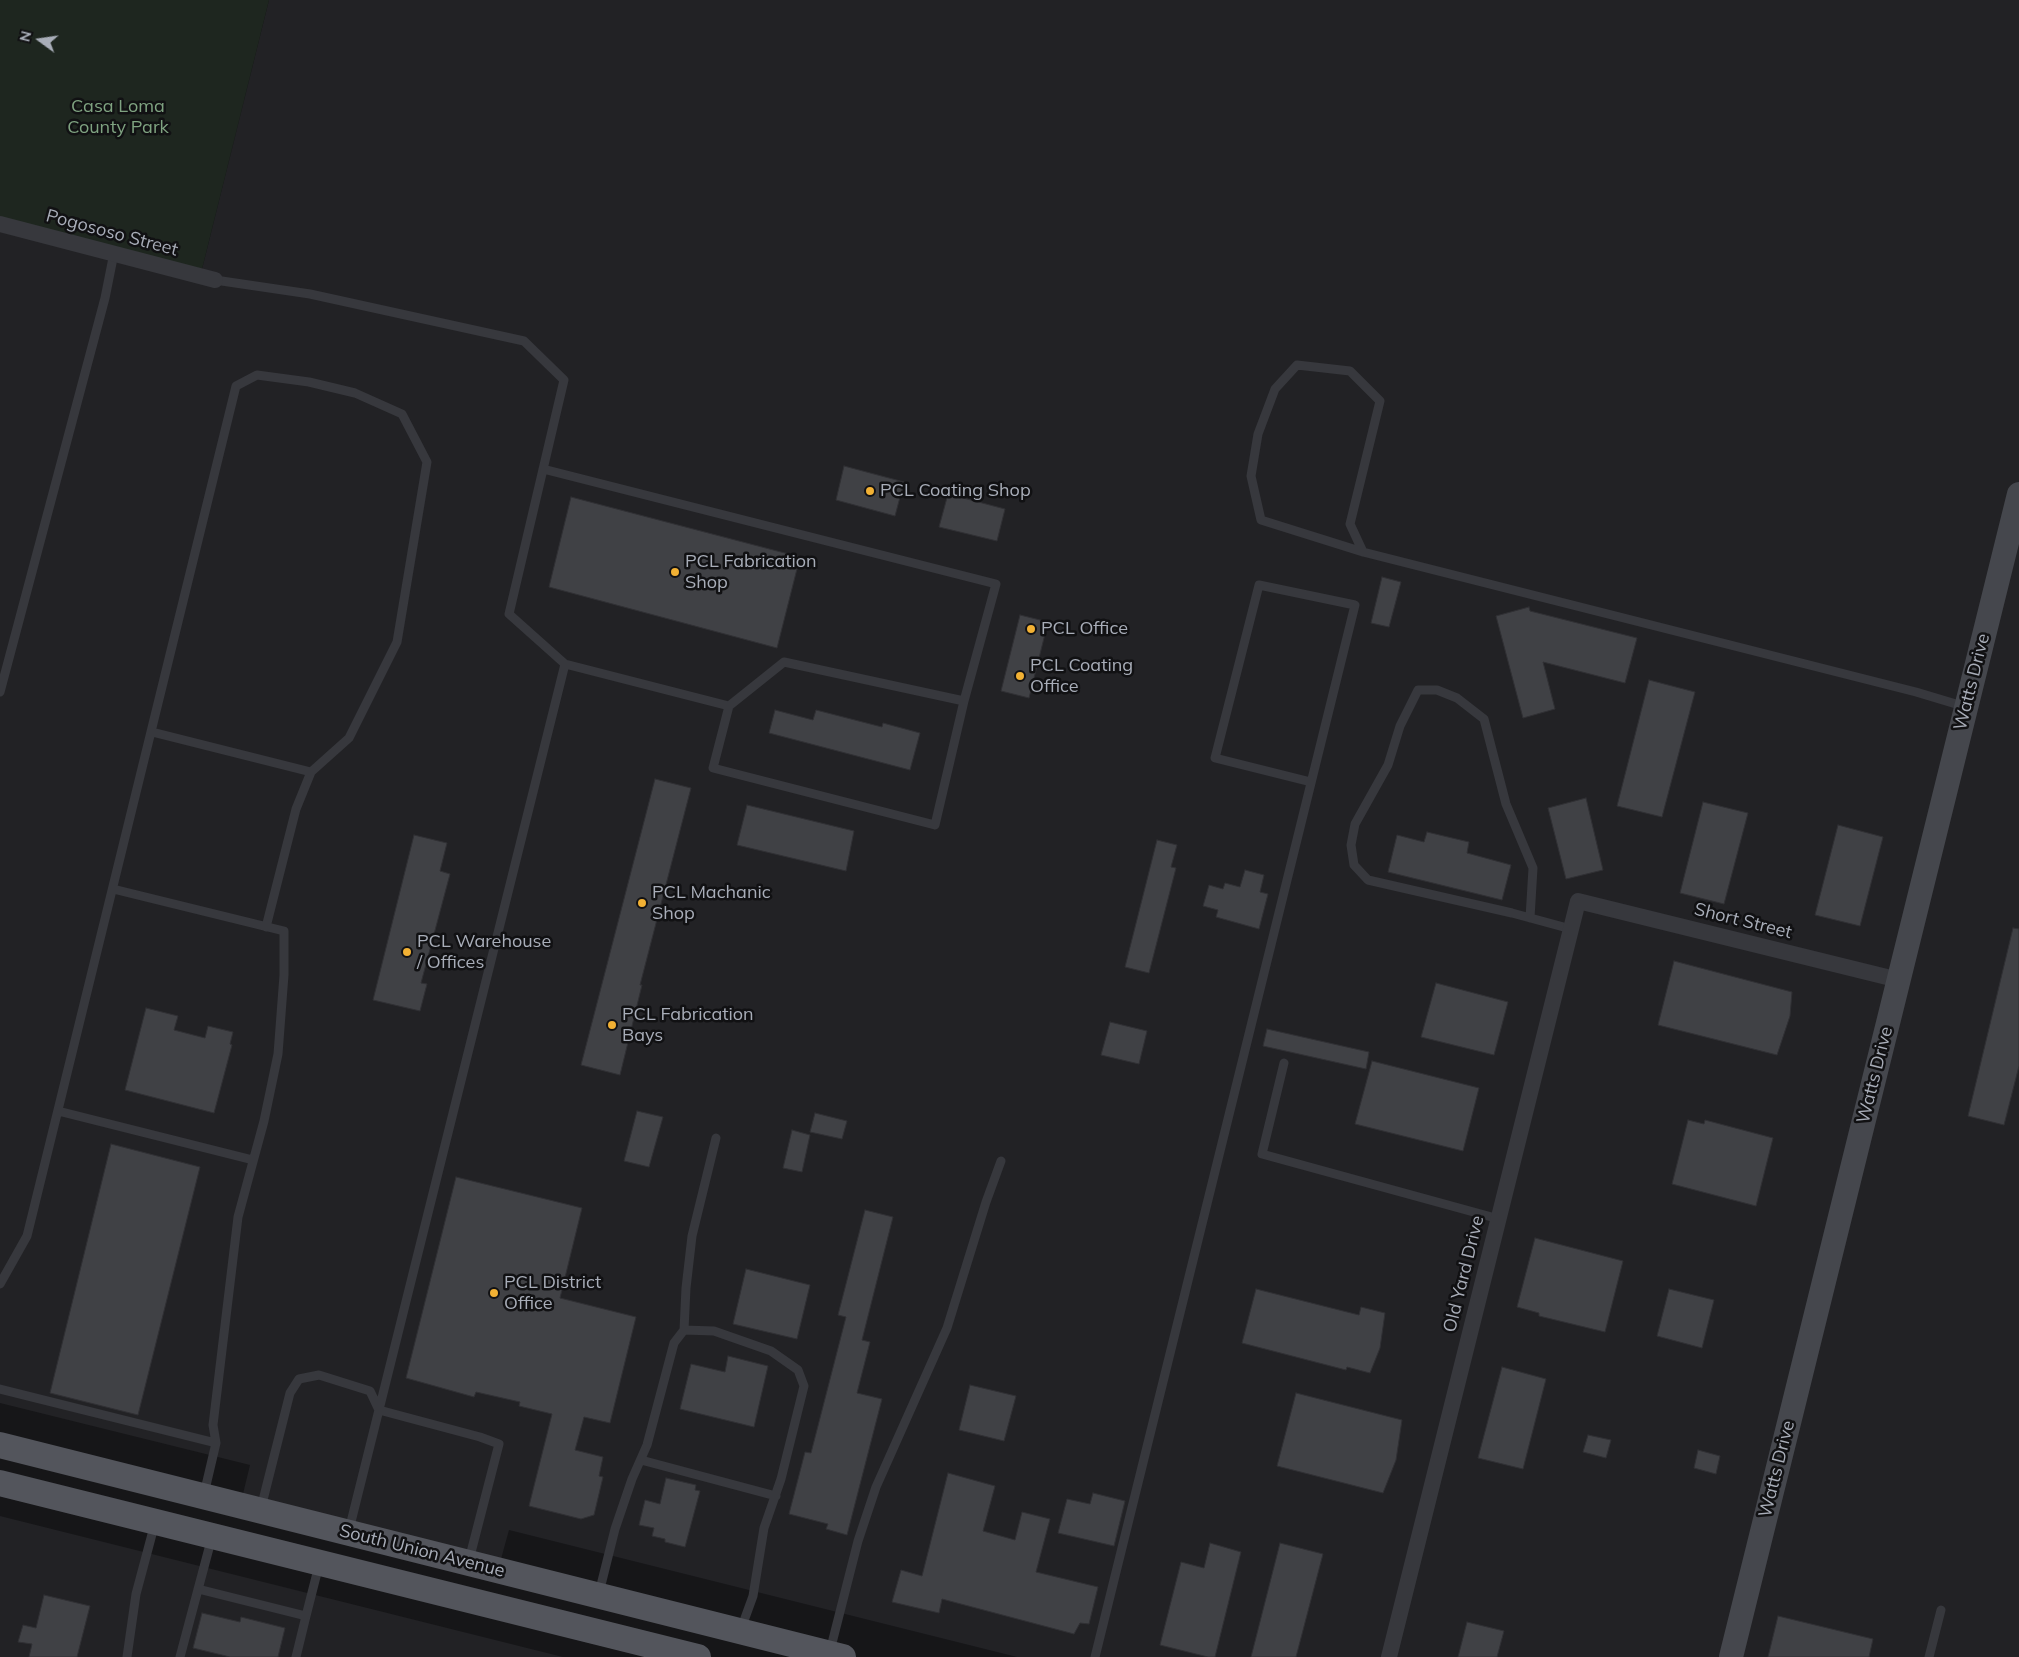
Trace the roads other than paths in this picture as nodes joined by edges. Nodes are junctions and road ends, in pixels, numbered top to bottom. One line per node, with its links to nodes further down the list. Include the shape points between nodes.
1 (0, 224): 2 (street, Pogososo Street)
2 (114, 253): 3 (street, Pogososo Street); 8 (lane, via 105,298)
3 (215, 280): 4 (lane, via 310,294 524,341 564,380)
4 (543, 469): 7 (lane, via 509,614); 9 (lane, via 996,584)
5 (2019, 494): 11 (street, Watts Drive)
6 (1363, 552): 6 (lane, via 1350,524 1380,401 1350,371 1297,365 1275,390 1258,434 1251,476 1261,520); 11 (lane)
7 (565, 664): 10 (lane); 30 (lane)
8 (0, 692)
9 (964, 701): 10 (lane, via 784,662); 10 (lane, via 935,825 713,768)
10 (729, 706)
11 (1966, 707): 20 (street, Watts Drive)
12 (152, 732): 13 (lane); 13 (lane, via 236,386 257,376 309,382 355,393 402,414 427,462 397,642 349,738); 15 (lane)
13 (311, 772): 18 (lane, via 296,810)
14 (1311, 782): 14 (lane, via 1355,605 1260,584 1215,758); 58 (lane)
15 (113, 889): 18 (lane); 22 (lane)
16 (1578, 900): 19 (street, Old Yard Drive); 20 (street, Short Street)
17 (1530, 918): 17 (lane, via 1368,880 1354,865 1351,845 1355,824 1388,765 1400,726 1418,690 1437,690 1457,698 1484,719 1506,804 1533,868); 19 (lane)
18 (266, 926): 24 (lane, via 284,931 284,975 278,1054)
19 (1571, 929): 26 (street, Old Yard Drive)
20 (1899, 980): 60 (street, Watts Drive)
21 (1284, 1063): 26 (lane, via 1262,1154)
22 (58, 1111): 24 (lane); 27 (lane, via 27,1236)
23 (716, 1138): 28 (lane, via 692,1236)
24 (254, 1160): 31 (lane, via 238,1217 214,1425)
25 (1001, 1161): 53 (lane, via 947,1328 876,1487 858,1541)
26 (1499, 1219): 59 (street, Old Yard Drive)
27 (0, 1284)
28 (684, 1330): 33 (lane, via 674,1343); 38 (lane, via 714,1331 771,1351 798,1370 804,1386)
29 (0, 1389): 31 (lane)
30 (379, 1410): 39 (lane, via 370,1391 320,1375 299,1379 290,1393); 41 (lane); 44 (lane, via 480,1436 499,1444)
31 (216, 1443): 37 (lane)
32 (0, 1445): 35 (main road, South Union Avenue)
33 (641, 1460): 38 (lane); 48 (lane, via 616,1529)
34 (0, 1463): 35 (main road, via 79,1480)
35 (127, 1477): 37 (main road, South Union Avenue)
36 (0, 1483): 40 (main road, South Union Avenue)
37 (203, 1496): 39 (main road, South Union Avenue)
38 (776, 1496): 52 (lane, via 764,1528 753,1596)
39 (261, 1511): 41 (main road, South Union Avenue)
40 (155, 1522): 41 (main road, via 160,1512 174,1510 303,1542 324,1542); 42 (main road, South Union Avenue); 54 (lane, via 136,1594)
41 (349, 1533): 44 (main road, South Union Avenue)
42 (212, 1536): 43 (main road, South Union Avenue); 47 (lane)
43 (319, 1563): 46 (main road, South Union Avenue); 50 (lane)
44 (468, 1563): 45 (main road, South Union Avenue)
45 (539, 1580): 46 (main road, via 474,1583 415,1570 403,1572); 48 (main road, South Union Avenue)
46 (392, 1582): 51 (main road, South Union Avenue)
47 (198, 1589): 50 (lane); 55 (lane)
48 (599, 1596): 52 (main road, South Union Avenue)
49 (1941, 1610): 61 (lane)
50 (306, 1616): 56 (lane)
51 (571, 1624): 52 (main road, via 597,1614 724,1646 733,1642); 57 (main road, South Union Avenue)
52 (740, 1631): 53 (main road, South Union Avenue)
53 (836, 1655)
54 (128, 1657)
55 (180, 1657)
56 (296, 1657)
57 (698, 1657)
58 (1095, 1657)
59 (1390, 1657)
60 (1731, 1657)
61 (1929, 1657)

